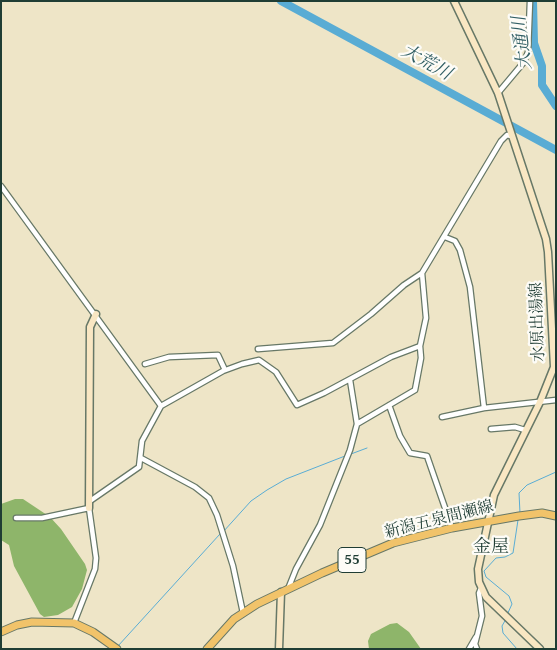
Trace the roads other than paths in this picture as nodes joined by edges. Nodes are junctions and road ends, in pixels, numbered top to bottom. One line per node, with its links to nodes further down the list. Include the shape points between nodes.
1 (454, 1): 3 (main road, 水原出湯線)
2 (530, 1): 3 (street, via 528,52 524,62)
3 (498, 93): 4 (main road, 水原出湯線)
4 (511, 134): 6 (street, via 501,141); 15 (main road, 水原出湯線, via 548,252 554,367)
5 (1, 186): 8 (street)
6 (445, 237): 7 (street); 18 (street, via 457,243 470,287)
7 (422, 273): 9 (street, via 426,318); 10 (street, via 333,343)
8 (96, 314): 17 (street); 24 (main road, via 90,327)
9 (420, 346): 13 (street); 16 (street, via 415,390)
10 (258, 350)
11 (146, 364): 12 (street, via 169,357 218,355)
12 (225, 370): 13 (street, via 259,360 276,372 297,405); 17 (street)
13 (350, 380): 20 (street)
14 (556, 400): 15 (street)
15 (540, 402): 18 (street); 22 (main road, 水原出湯線)
16 (389, 405): 20 (street); 28 (street, via 410,453 427,456)
17 (161, 406): 23 (street, via 142,440)
18 (484, 408): 19 (street)
19 (442, 417)
20 (357, 424): 30 (street, via 348,456 320,525)
21 (491, 429): 22 (street, via 515,427)
22 (525, 430): 27 (main road, 水原出湯線, via 494,495)
23 (141, 458): 24 (street, via 139,467); 31 (street, via 209,498 233,566)
24 (90, 504): 26 (street, via 42,518); 32 (street, via 96,558)
25 (556, 516): 27 (main road, 新潟五泉間瀬線 / 55, via 542,513)
26 (16, 518)
27 (488, 522): 28 (main road, 新潟五泉間瀬線 / 55); 29 (main road, 水原出湯線, via 478,569)
28 (452, 528): 30 (main road, 新潟五泉間瀬線 / 55, via 393,543)
29 (481, 588): 34 (street, via 482,616); 40 (main road)
30 (285, 591): 31 (main road, 新潟五泉間瀬線 / 55); 37 (main road)
31 (243, 613): 36 (main road, 新潟五泉間瀬線 / 55)
32 (74, 622): 33 (main road, via 32,622); 35 (main road)
33 (1, 632)
34 (476, 636): 38 (street); 39 (street)
35 (116, 648)
36 (206, 649)
37 (279, 649)
38 (469, 649)
39 (477, 649)
40 (540, 649)

